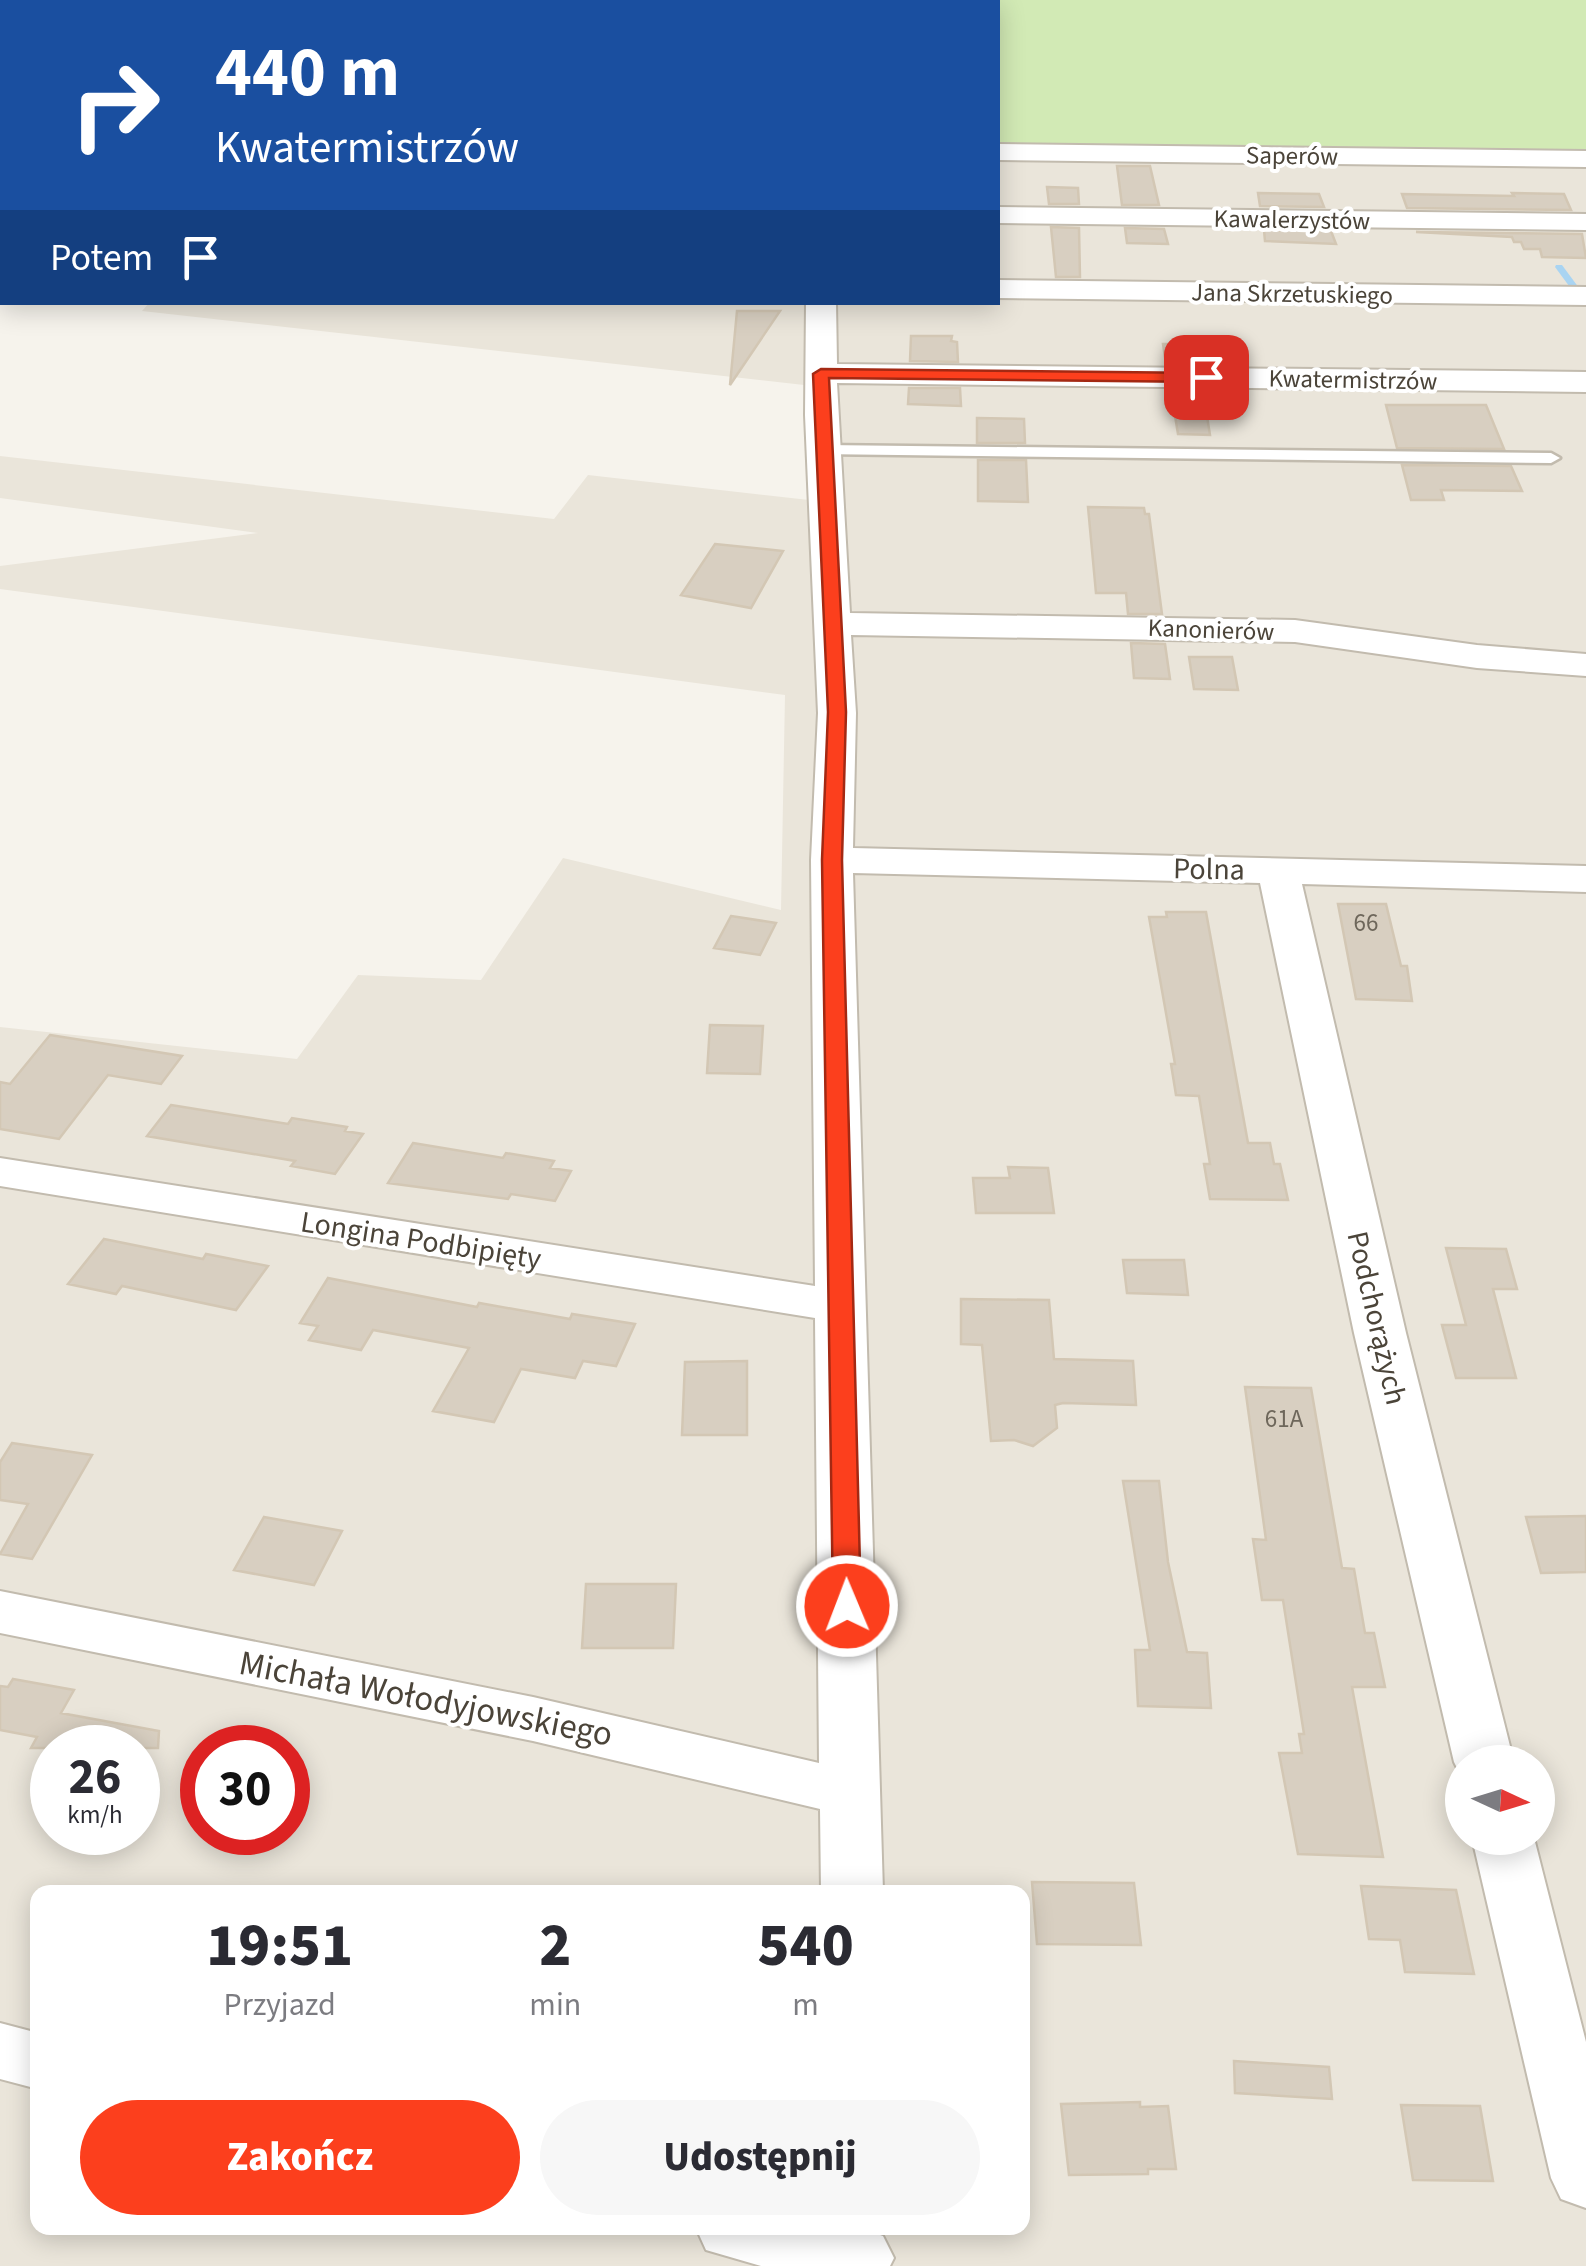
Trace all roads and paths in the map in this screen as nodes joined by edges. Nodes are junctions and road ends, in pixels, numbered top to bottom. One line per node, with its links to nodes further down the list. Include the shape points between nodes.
1 (1000, 152): 2 (street, Saperów)
2 (1586, 159)
3 (1000, 215): 4 (street, Kawalerzystów)
4 (1586, 222)
5 (1000, 289): 6 (street, Jana Skrzetuskiego)
6 (1586, 296)
7 (820, 305): 8 (street)
8 (821, 374): 9 (street, Kwatermistrzów); 10 (street)
9 (1586, 382)
10 (824, 450): 11 (lane); 12 (street)
11 (1551, 458)
12 (833, 624): 13 (street, Kanonierów, via 1295,631 1481,660); 14 (street)
13 (1586, 665)
14 (832, 860): 15 (street, Polna); 18 (street)
15 (1278, 871): 16 (street, Polna); 20 (street, Podchorążych)
16 (1586, 879)
17 (0, 1172): 18 (street, Longina Podbipięty)
18 (842, 1306): 21 (street)
19 (0, 1612): 21 (street, Michała Wołodyjowskiego, via 523,1715)
20 (1480, 1745)
21 (850, 1794): 23 (street)
22 (1507, 1855): 26 (street)
23 (852, 1885)
24 (0, 2052): 25 (street)
25 (30, 2058)
26 (1586, 2178)
27 (771, 2235): 28 (street)
28 (858, 2250)

